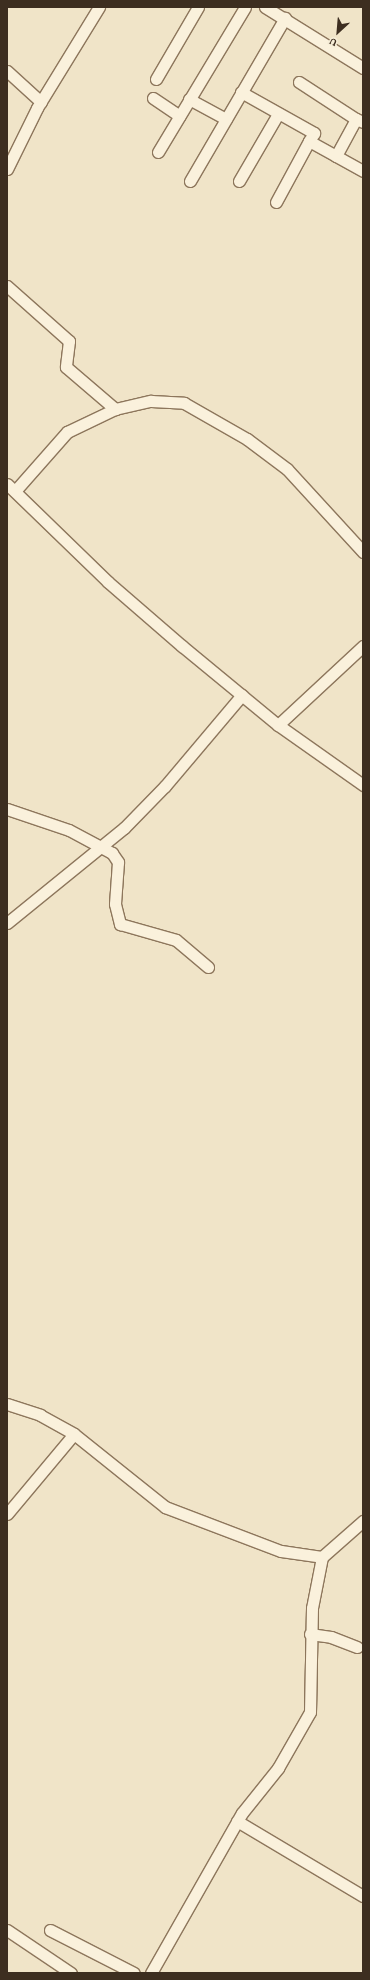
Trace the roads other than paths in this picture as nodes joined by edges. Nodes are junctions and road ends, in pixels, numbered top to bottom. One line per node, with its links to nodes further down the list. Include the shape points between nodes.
1 (99, 7): 13 (street)
2 (198, 7): 8 (street)
3 (245, 7): 12 (street)
4 (265, 7): 5 (street)
5 (285, 18): 6 (street); 10 (street)
6 (363, 68)
7 (7, 71): 13 (street)
8 (156, 79)
9 (299, 82): 17 (street)
10 (241, 92): 14 (street); 16 (street)
11 (153, 98): 15 (street)
12 (190, 99): 15 (street); 16 (street)
13 (41, 102): 21 (street)
14 (278, 114): 18 (street, via 314,133); 24 (street)
15 (180, 116): 19 (street)
16 (226, 119): 23 (street)
17 (360, 121): 20 (street)
18 (309, 141): 20 (street); 25 (street)
19 (158, 152)
20 (336, 156): 22 (street)
21 (7, 169)
22 (363, 172)
23 (190, 181)
24 (239, 181)
25 (276, 202)
26 (7, 286): 27 (street, via 69,341 66,367)
27 (115, 409): 28 (street, via 67,432); 29 (street, via 164,402 184,403 206,413 287,469)
28 (11, 487): 31 (street, via 108,582)
29 (363, 552)
30 (363, 646): 32 (street)
31 (242, 695): 32 (street); 35 (street, via 166,786 124,828)
32 (278, 725): 33 (street)
33 (363, 785)
34 (7, 809): 35 (street, via 45,820)
35 (99, 845): 36 (street); 37 (street, via 112,853 118,862 115,904 120,924 126,929 176,940)
36 (7, 923)
37 (208, 966)
38 (7, 1404): 39 (street, via 40,1415)
39 (74, 1434): 40 (street); 42 (street, via 166,1507 281,1552)
40 (7, 1514)
41 (363, 1521): 42 (street)
42 (322, 1557): 43 (street)
43 (310, 1634): 44 (street, via 331,1637); 45 (street, via 310,1712 278,1768)
44 (357, 1647)
45 (237, 1821): 46 (street); 51 (street)
46 (363, 1896)
47 (7, 1930): 49 (street)
48 (50, 1930): 50 (street)
49 (71, 1973)
50 (134, 1973)
51 (151, 1973)

